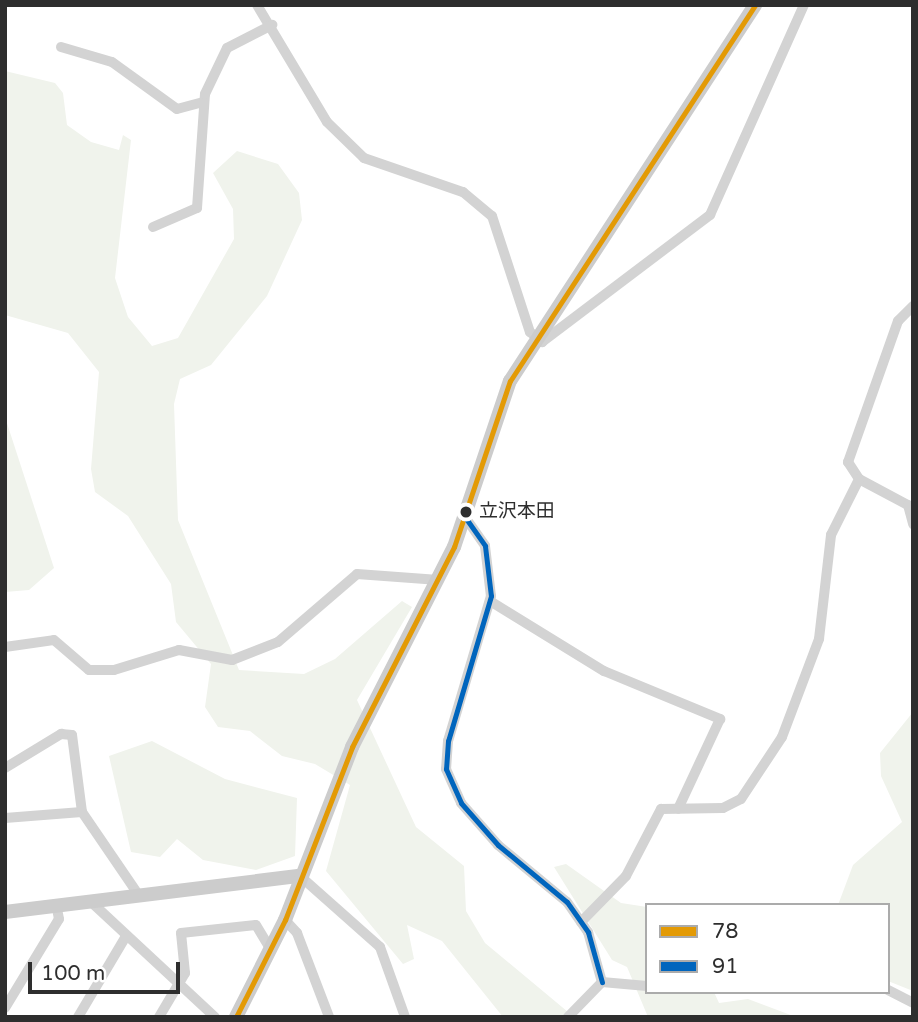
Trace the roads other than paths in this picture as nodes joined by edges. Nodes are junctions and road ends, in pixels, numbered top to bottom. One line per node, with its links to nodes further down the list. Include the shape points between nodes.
1 (257, 5): 4 (street)
2 (755, 5): 9 (street)
3 (804, 5): 9 (street, via 710,215 542,342)
4 (272, 25): 6 (street, via 227,48); 9 (street, via 327,122 364,158 463,192 492,216)
5 (61, 47): 6 (street, via 111,62 177,109)
6 (204, 102): 7 (street, via 197,208 188,217)
7 (153, 227)
8 (913, 306): 10 (street, via 898,321 848,462)
9 (536, 338): 11 (street, via 501,402)
10 (859, 479): 12 (street, via 908,505); 17 (street, via 831,535 818,639 782,737 741,799 723,808)
11 (465, 517): 13 (street); 14 (street, via 485,546)
12 (913, 524)
13 (439, 580): 15 (street, via 357,574 278,642 232,660 178,650 114,670 89,670 54,640); 20 (street, via 352,747)
14 (490, 601): 17 (street, via 604,671 720,719); 26 (street, via 448,741 446,769 468,812)
15 (5, 647)
16 (5, 768): 18 (street, via 61,733 72,735)
17 (678, 809): 26 (street, via 661,809 626,876)
18 (82, 812): 19 (street); 21 (street)
19 (5, 818)
20 (300, 876): 21 (street); 25 (street); 40 (street, via 380,947)
21 (138, 894): 22 (street)
22 (89, 900): 23 (street); 27 (street)
23 (57, 904): 24 (street); 34 (street, via 59,919)
24 (5, 912)
25 (285, 920): 28 (street); 39 (street, via 297,933)
26 (581, 922): 29 (street, via 602,968)
27 (126, 936): 30 (street); 35 (street)
28 (271, 950): 30 (street, via 256,925 181,933 185,973); 38 (street)
29 (602, 982): 31 (street); 41 (street)
30 (179, 983): 36 (street); 37 (street)
31 (645, 986)
32 (890, 991): 33 (street)
33 (913, 1003)
34 (5, 1008)
35 (78, 1017)
36 (159, 1017)
37 (215, 1017)
38 (236, 1017)
39 (329, 1017)
40 (405, 1017)
41 (568, 1017)

